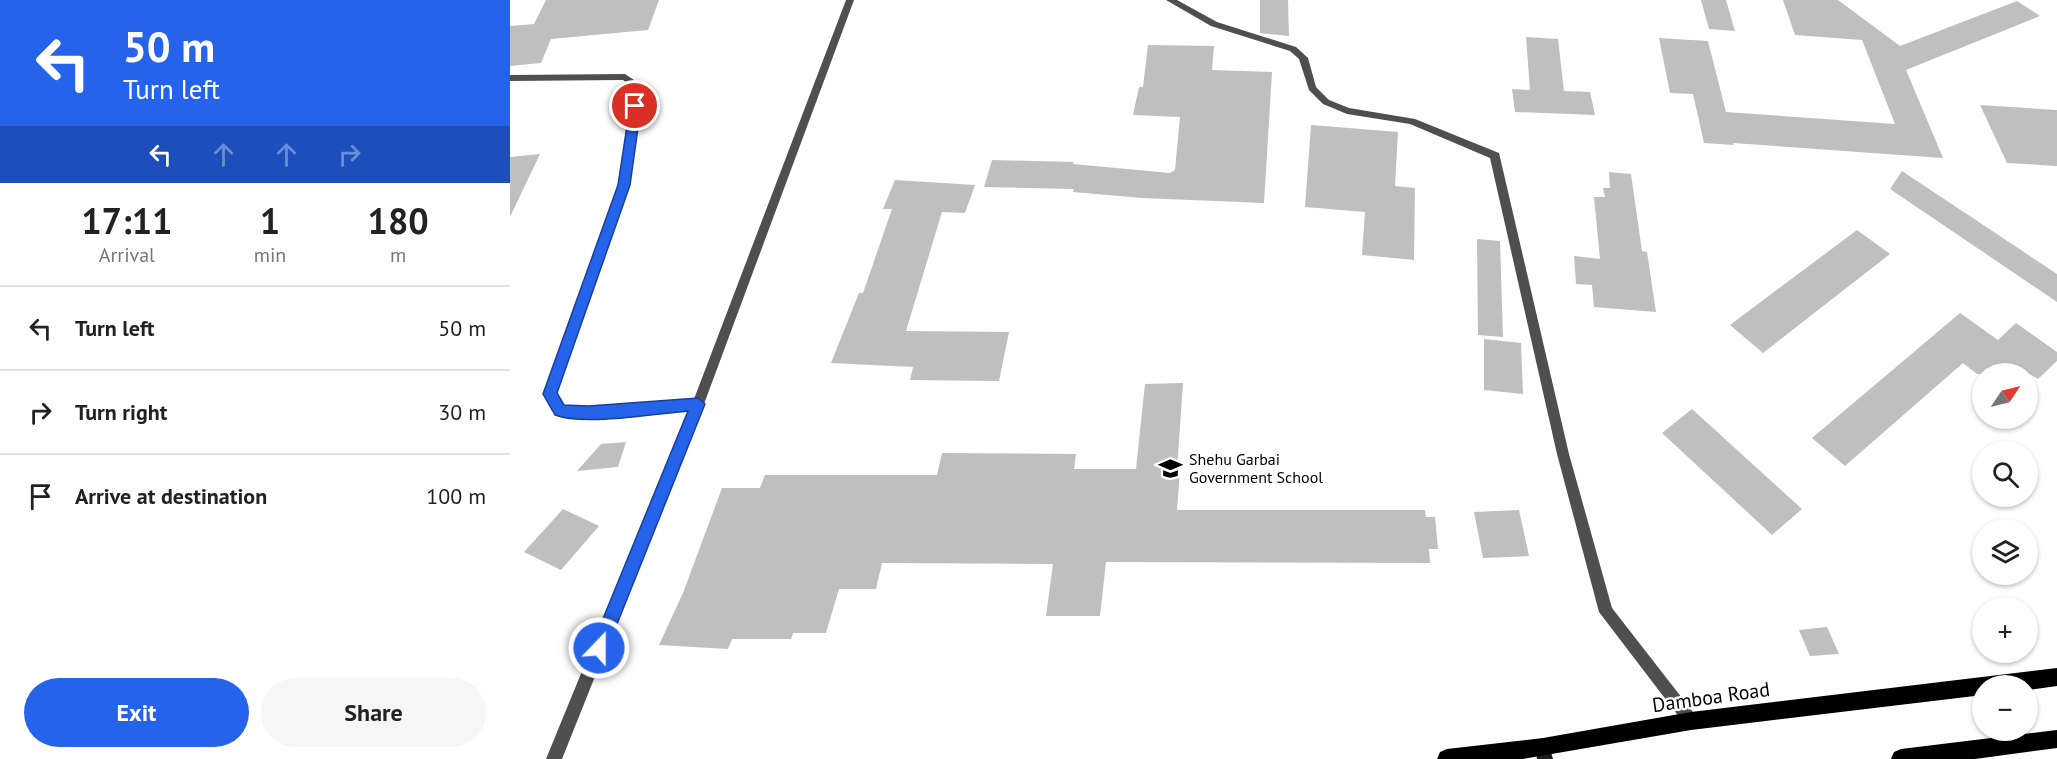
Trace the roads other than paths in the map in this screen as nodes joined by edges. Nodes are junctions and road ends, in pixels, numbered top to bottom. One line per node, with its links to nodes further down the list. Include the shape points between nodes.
1 (850, 0): 4 (street)
2 (1170, 0): 8 (street, via 1214,24 1293,49 1302,57 1312,88 1326,102 1347,111 1412,121 1495,156 1563,454 1606,612)
3 (510, 78): 4 (street, via 625,77 638,86 624,185 550,394 560,411)
4 (698, 404): 11 (street)
5 (2057, 677): 6 (main road, Damboa Road)
6 (2038, 679)
7 (1972, 687): 8 (main road, Damboa Road)
8 (1691, 721): 10 (main road, Damboa Road)
9 (2057, 739): 13 (main road)
10 (1544, 753): 12 (main road, Damboa Road)
11 (554, 759)
12 (1447, 759)
13 (1901, 759)

